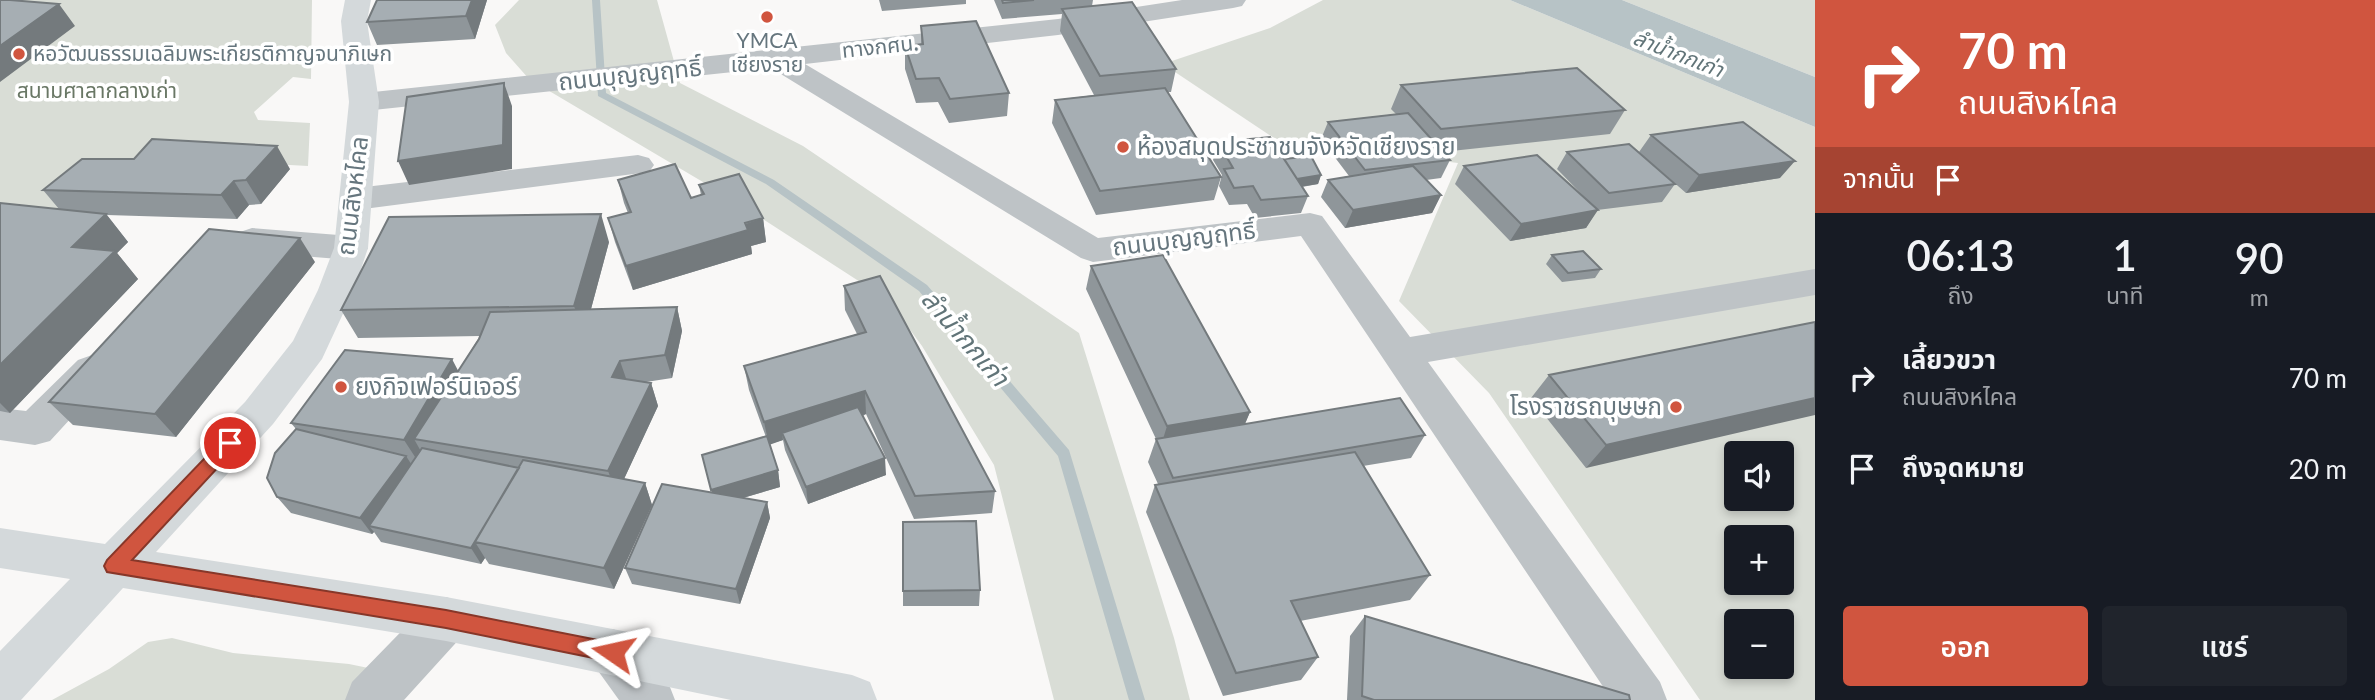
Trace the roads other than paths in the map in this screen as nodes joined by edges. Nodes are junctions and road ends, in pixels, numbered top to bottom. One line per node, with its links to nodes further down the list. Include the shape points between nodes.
1 (358, 0): 7 (main road, ถนนสิงหไคล, via 354,21)
2 (1233, 0): 3 (street, ทางกศน.)
3 (1101, 10): 5 (street, ทางกศน.)
4 (956, 13): 5 (street, via 879,28)
5 (888, 46): 6 (street, ทางกศน.)
6 (776, 59): 7 (street, ถนนบุญญฤทธิ์); 14 (street, ถนนบุญญฤทธิ์, via 1093,250 1310,224)
7 (364, 102): 9 (main road, ถนนสิงหไคล)
8 (638, 165): 9 (street)
9 (356, 199): 10 (main road, ถนนสิงหไคล)
10 (351, 248): 11 (street, via 247,240); 17 (main road, ถนนสิงหไคล, via 337,290 308,349 259,413)
11 (216, 254)
12 (1815, 282): 14 (street)
13 (120, 341): 15 (street, via 35,429)
14 (1399, 353): 24 (street, ถนนบุญญฤทธิ์)
15 (0, 424)
16 (0, 548): 17 (main road)
17 (114, 566): 18 (main road); 20 (main road, ถนนสิงหไคล)
18 (446, 619): 19 (main road); 21 (street)
19 (613, 652): 22 (street); 23 (main road)
20 (0, 686)
21 (370, 700)
22 (650, 700)
23 (852, 700)
24 (1643, 700)

